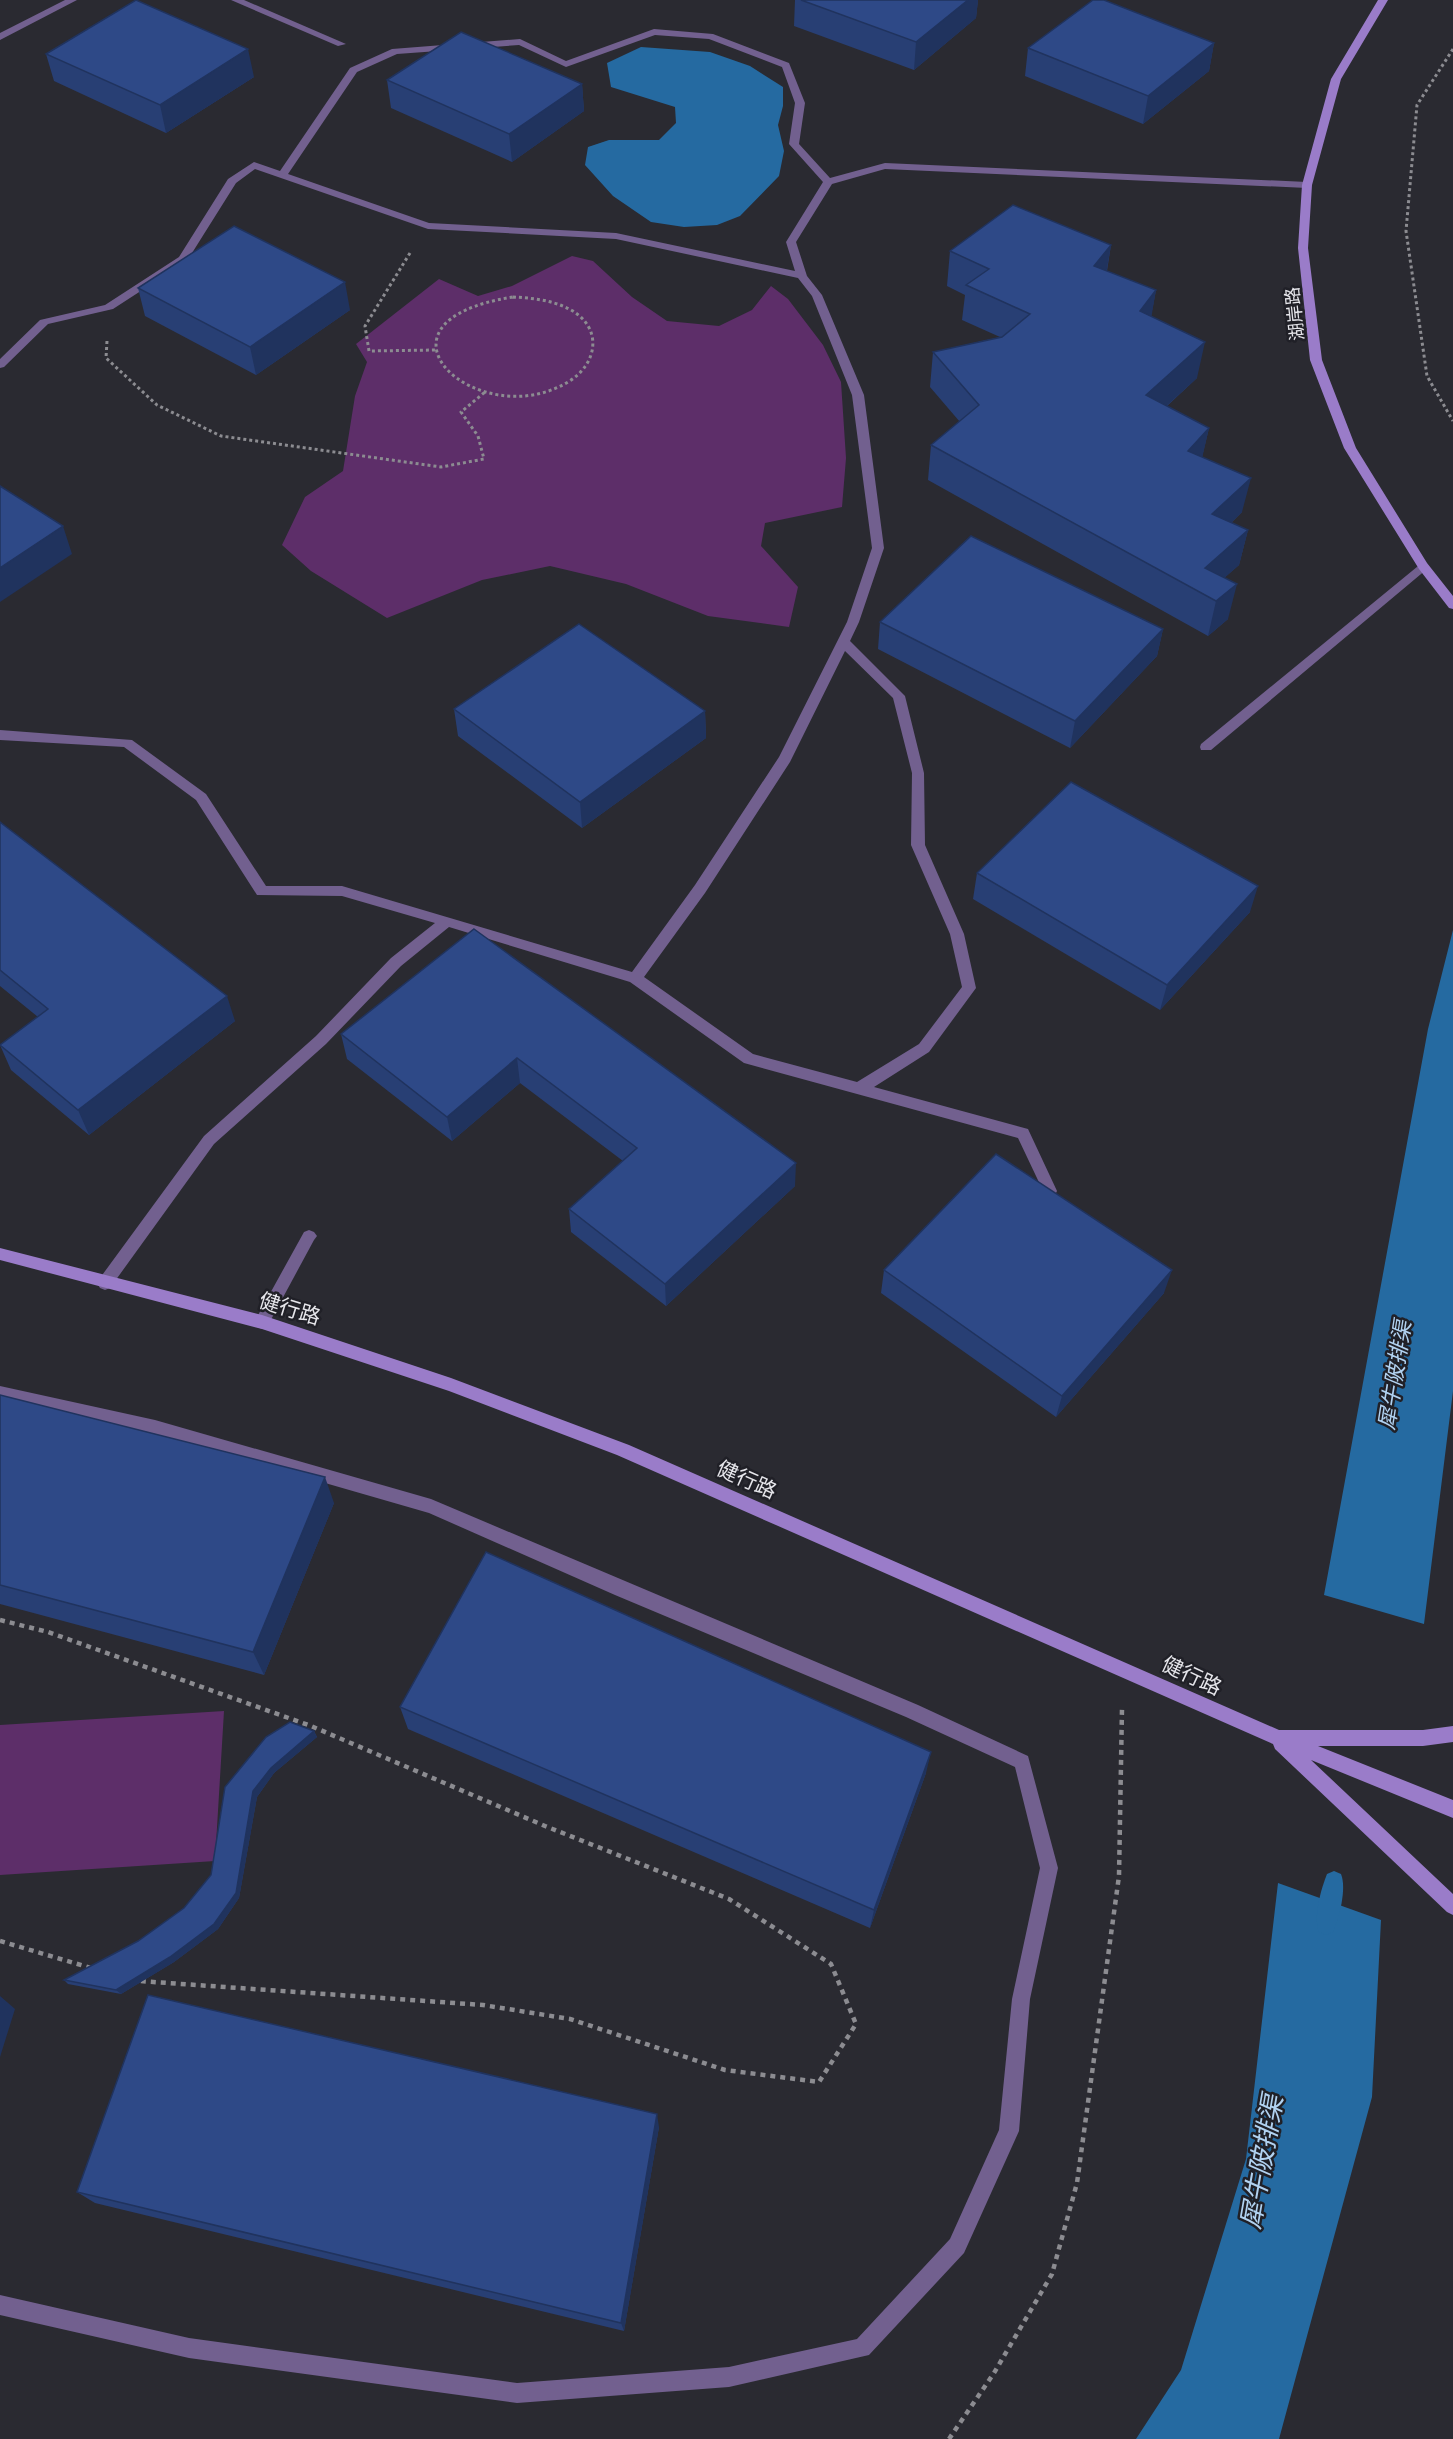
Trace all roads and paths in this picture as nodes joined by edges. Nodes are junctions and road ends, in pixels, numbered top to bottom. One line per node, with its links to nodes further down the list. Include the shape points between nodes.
1 (72, 0): 4 (street)
2 (236, 0): 5 (street)
3 (1383, 0): 9 (street, 湖岸路, via 1336,80)
4 (0, 37)
5 (341, 44)
6 (1453, 49): 16 (path, via 1417,105 1406,231 1427,376)
7 (283, 174): 8 (street, via 353,70 395,51 520,42 566,64 654,32 710,36 786,64 800,103 794,144); 10 (street); 12 (street, via 254,165 232,181 183,259)
8 (828, 182): 9 (street, via 885,166); 11 (street, via 791,242)
9 (1307, 185): 17 (street, 湖岸路, via 1303,248 1316,360 1350,448)
10 (428, 226): 11 (street, via 616,236); 13 (path, via 365,326 369,351)
11 (802, 276): 19 (street, via 817,295 858,395 876,522 878,548)
12 (109, 307): 14 (street, via 44,322); 15 (path, via 106,358 158,405 221,436 441,467 484,459 478,436 461,412)
13 (436, 350): 15 (path, via 444,371 461,384); 15 (path, via 437,339 447,323 464,310 513,297 561,304 591,328 596,343 591,358 580,373 561,385 512,395)
14 (0, 365)
15 (485, 392)
16 (1453, 420)
17 (1423, 566): 18 (street, 湖岸路); 21 (street)
18 (1453, 605)
19 (843, 642): 23 (street, via 785,759 700,889); 24 (street, via 899,696 918,773 918,844 957,934 969,988 924,1048)
20 (0, 735): 22 (street, via 127,742 201,797 262,891 342,891)
21 (1206, 747)
22 (447, 921): 23 (street); 28 (street, via 396,962 321,1040 209,1140)
23 (635, 978): 24 (street, via 749,1059)
24 (860, 1088): 25 (street, via 1023,1133)
25 (1050, 1191)
26 (309, 1236): 29 (street)
27 (0, 1254): 28 (street, 健行路)
28 (105, 1283): 29 (street, 健行路)
29 (262, 1322): 32 (street, 健行路, via 451,1384 623,1450)
30 (0, 1393): 42 (street, via 155,1427 431,1506 912,1711 1022,1762 1049,1868 1021,1999 1009,2131 957,2246 862,2348 729,2378 517,2393 189,2348)
31 (0, 1620): 33 (path, via 48,1632)
32 (1122, 1668): 36 (street, 健行路); 43 (path, via 1119,1876 1077,2183 1052,2274 994,2373)
33 (311, 1726): 34 (path); 41 (path, via 544,1826 729,1899 831,1964 856,2024 819,2082 725,2070 570,2019 483,2005)
34 (302, 1734)
35 (1453, 1734): 36 (street, via 1423,1738)
36 (1274, 1737): 37 (street, 健行路); 38 (street)
37 (1453, 1809)
38 (1453, 1906)
39 (0, 1941): 40 (path)
40 (95, 1969)
41 (135, 1980)
42 (0, 2305)
43 (949, 2439)

